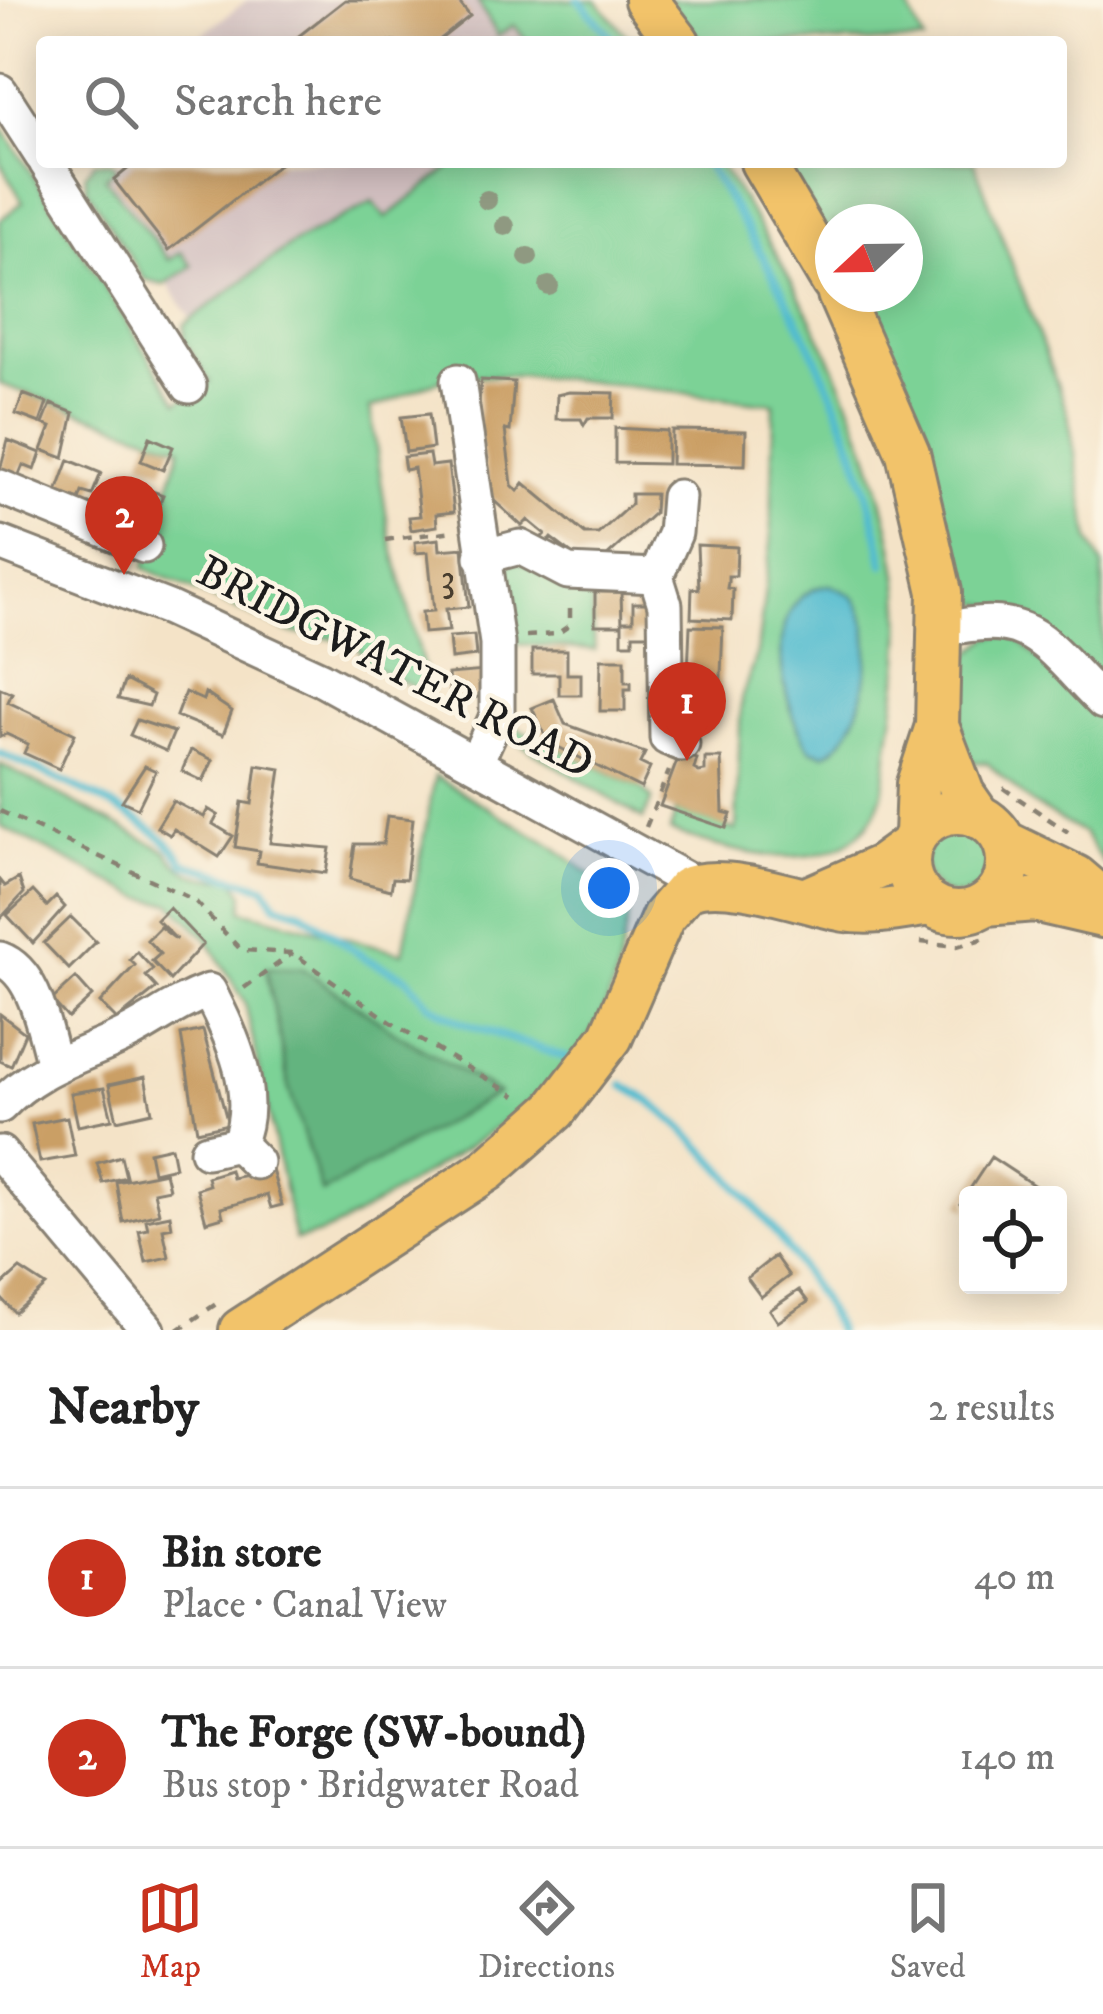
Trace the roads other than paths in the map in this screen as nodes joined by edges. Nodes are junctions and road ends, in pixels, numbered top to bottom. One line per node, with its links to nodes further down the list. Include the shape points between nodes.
1 (646, 0): 2 (main road)
2 (673, 36)
3 (0, 91): 4 (street)
4 (36, 147)
5 (50, 168): 10 (street)
6 (766, 168): 7 (main road)
7 (815, 252)
8 (847, 312): 17 (main road, via 908,453 933,550)
9 (458, 381): 13 (street)
10 (189, 386)
11 (0, 487): 15 (street)
12 (678, 497): 16 (street, via 675,533)
13 (479, 542): 16 (street, via 520,547 573,572); 21 (street, via 496,639)
14 (0, 543): 21 (street, BRIDGWATER ROAD, via 168,608)
15 (144, 546)
16 (656, 576): 20 (street, via 665,605 667,738)
17 (942, 630): 18 (street, via 988,620 1026,628); 19 (main road)
18 (1103, 702)
19 (938, 726): 22 (main road, via 963,794); 23 (main road, via 918,784)
20 (682, 744)
21 (490, 767): 24 (street, BRIDGWATER ROAD)
22 (992, 829): 23 (main road, via 945,814); 26 (main road); 28 (main road, via 1006,876)
23 (914, 839): 25 (main road, via 881,866); 27 (main road, via 910,878)
24 (696, 885): 25 (main road, BRIDGWATER ROAD); 35 (main road, via 667,909 601,1053 537,1128 487,1170)
25 (809, 898): 27 (main road, BRIDGWATER ROAD, via 857,911)
26 (1103, 900)
27 (930, 904): 28 (main road, via 964,913)
28 (986, 904): 29 (main road, via 1034,900)
29 (1103, 916)
30 (0, 959): 31 (street, via 29,988)
31 (54, 1064): 32 (street); 33 (street, via 117,1040 210,987 242,1067 248,1123)
32 (0, 1106)
33 (234, 1152)
34 (0, 1154): 36 (street)
35 (232, 1315)
36 (148, 1330)

